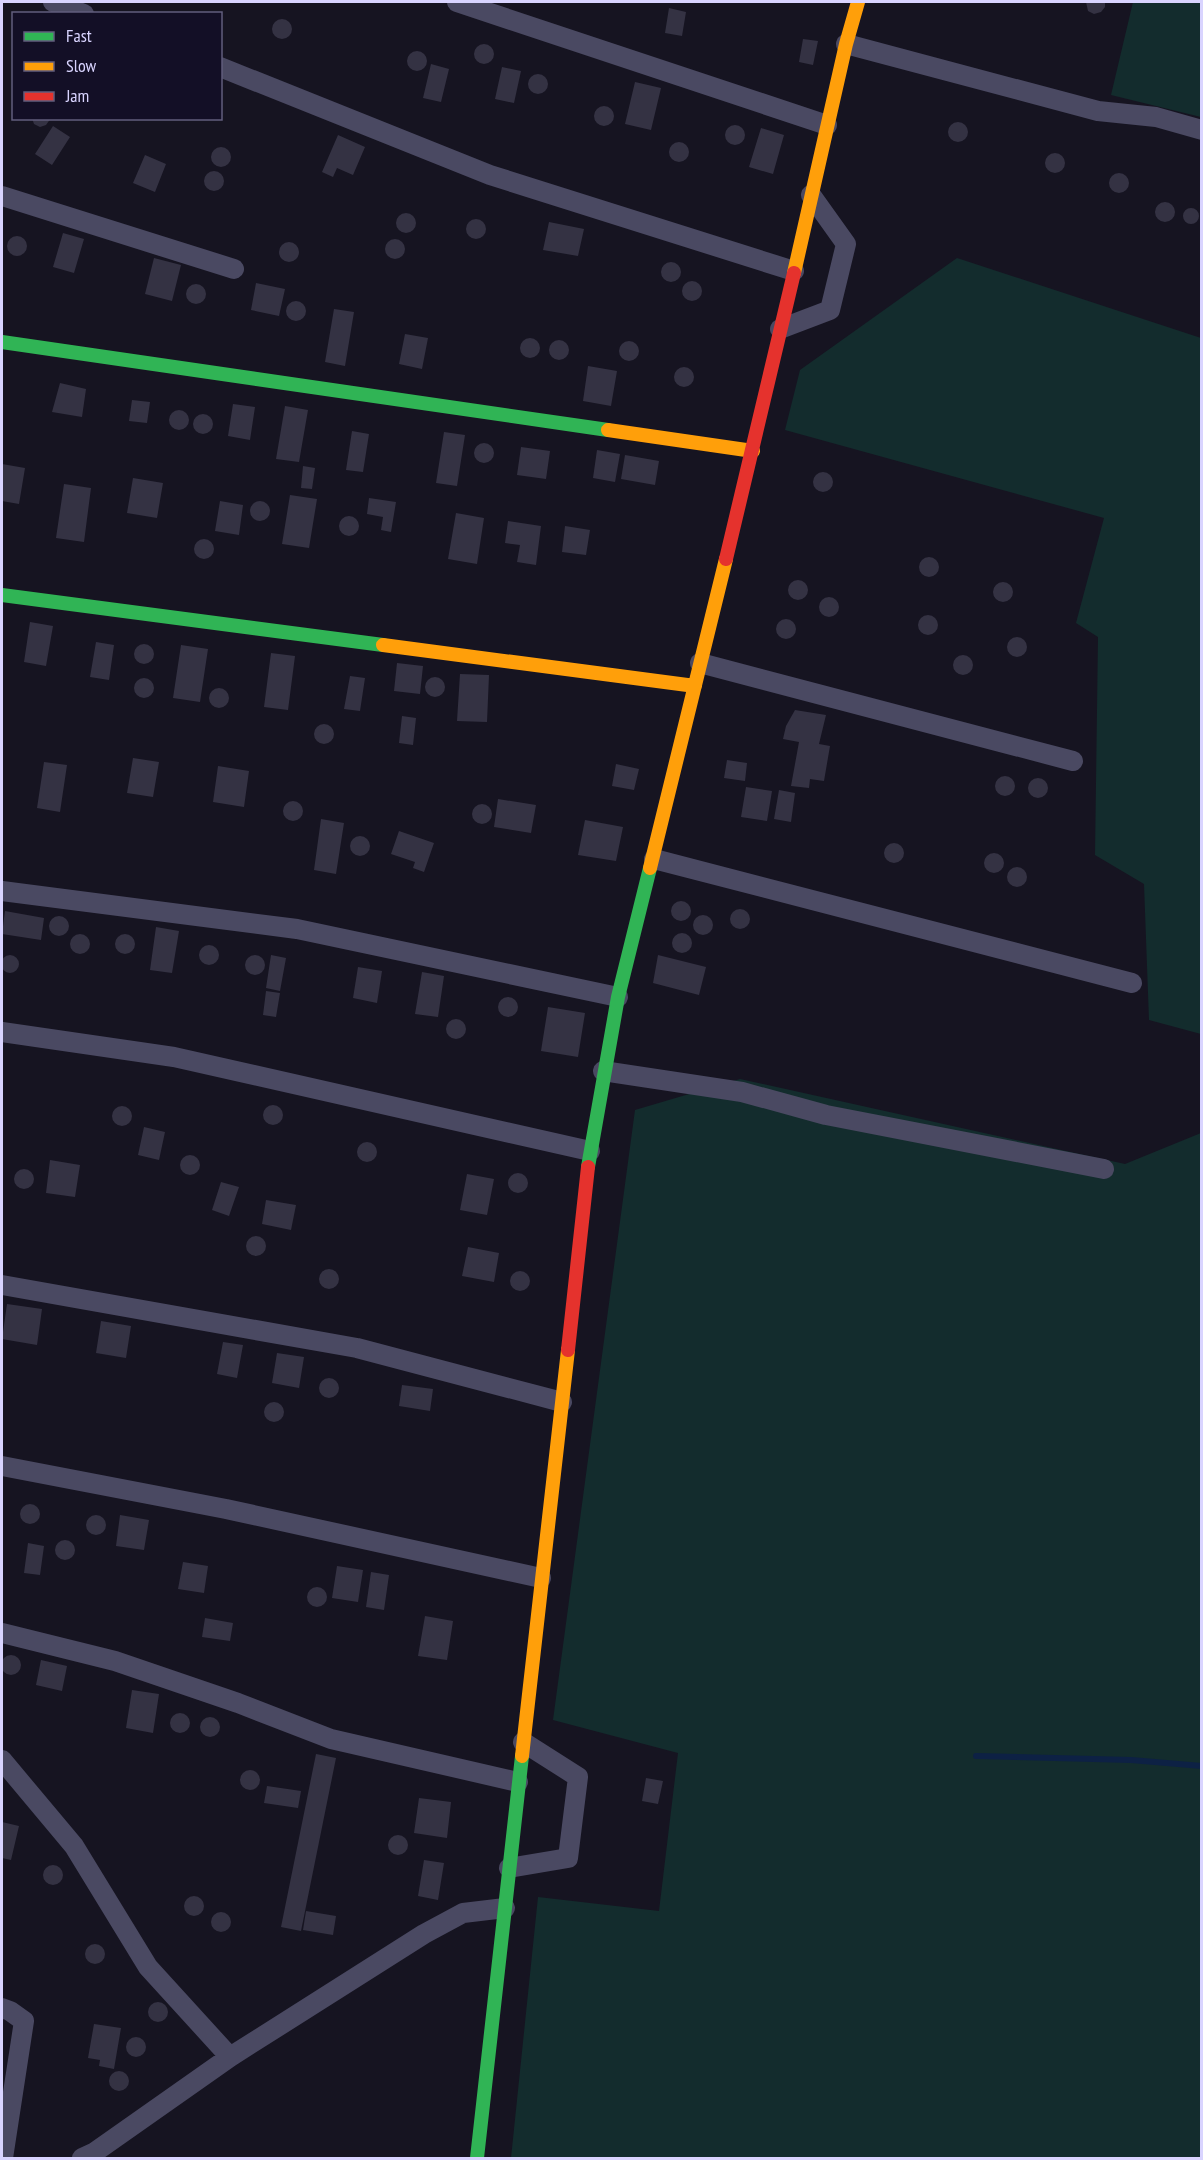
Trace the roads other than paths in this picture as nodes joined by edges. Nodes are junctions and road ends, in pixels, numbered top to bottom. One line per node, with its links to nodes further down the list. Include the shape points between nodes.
1 (53, 2): 4 (street)
2 (457, 2): 7 (street)
3 (858, 2): 5 (main road)
4 (79, 12)
5 (846, 44): 7 (main road); 8 (street, via 1098,111 1156,117)
6 (222, 69): 12 (street, via 490,176)
7 (827, 125): 10 (main road)
8 (1202, 130)
9 (2, 195): 11 (street)
10 (811, 195): 12 (main road); 13 (street, via 846,244 830,310)
11 (234, 269)
12 (794, 271): 13 (main road)
13 (780, 329): 15 (main road)
14 (2, 342): 15 (main road)
15 (753, 451): 17 (main road)
16 (2, 595): 18 (main road)
17 (700, 663): 18 (main road); 19 (street)
18 (695, 686): 20 (main road)
19 (1073, 761)
20 (654, 859): 22 (street); 23 (main road)
21 (2, 891): 23 (street, via 297,929)
22 (1131, 983)
23 (618, 998): 25 (main road)
24 (2, 1032): 26 (street, via 174,1057)
25 (603, 1071): 26 (main road); 27 (street, via 742,1092 826,1115)
26 (590, 1151): 29 (main road)
27 (1104, 1169)
28 (2, 1285): 29 (street, via 357,1348)
29 (562, 1402): 31 (main road)
30 (2, 1466): 31 (street, via 226,1509)
31 (541, 1578): 33 (main road)
32 (2, 1633): 35 (street, via 115,1661 331,1739)
33 (523, 1742): 35 (main road); 36 (street, via 578,1777 568,1858)
34 (2, 1760): 39 (street, via 74,1846 148,1967)
35 (518, 1782): 36 (main road)
36 (509, 1868): 37 (main road)
37 (505, 1908): 39 (street, via 463,1913 424,1934); 42 (main road)
38 (2, 2008): 40 (street, via 24,2021)
39 (230, 2057): 41 (street)
40 (3, 2158)
41 (81, 2158)
42 (477, 2158)

